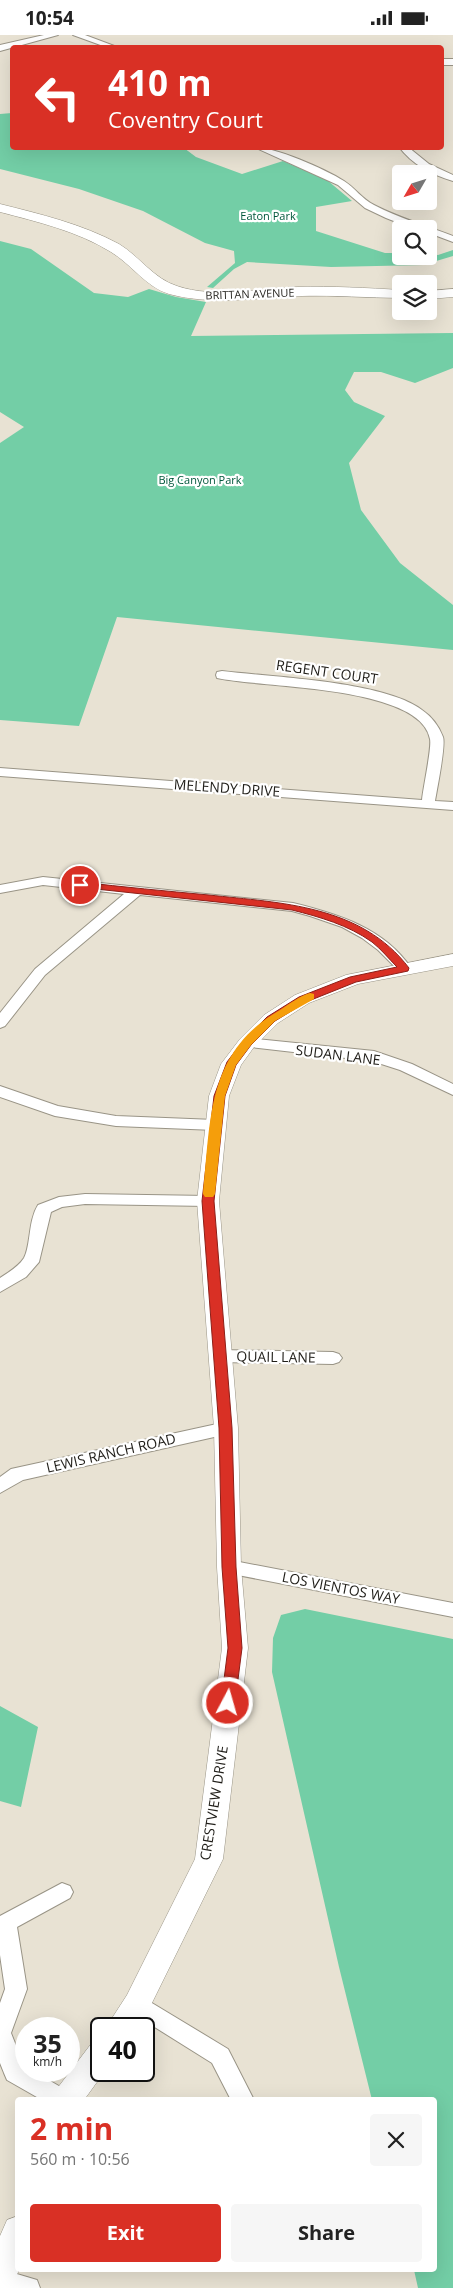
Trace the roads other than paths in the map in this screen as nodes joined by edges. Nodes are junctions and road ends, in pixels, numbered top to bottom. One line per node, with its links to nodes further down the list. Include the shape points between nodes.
1 (54, 35): 3 (street)
2 (78, 35): 4 (street)
3 (12, 45)
4 (107, 45)
5 (265, 150): 9 (street, via 341,183 368,206)
6 (405, 150): 7 (street, via 434,171)
7 (453, 178)
8 (0, 208): 13 (main road, BRITTAN AVENUE, via 95,238 122,252 161,285 190,293 218,297 320,291)
9 (399, 220)
10 (437, 234): 11 (street)
11 (453, 239)
12 (453, 293): 14 (main road)
13 (392, 294)
14 (437, 294)
15 (222, 675): 17 (street, REGENT COURT, via 358,691 390,699 417,712 430,725 437,739)
16 (0, 772): 17 (street, MELENDY DRIVE)
17 (428, 803): 18 (street, MELENDY DRIVE)
18 (453, 806)
19 (0, 889): 20 (street, via 43,881)
20 (136, 891): 22 (street, via 293,907 329,917 359,929 377,941); 23 (street, via 40,972)
21 (453, 960): 22 (street, CRESTVIEW DRIVE)
22 (404, 968): 24 (street, CRESTVIEW DRIVE, via 354,979 302,999 271,1019)
23 (0, 1023)
24 (247, 1043): 26 (street, SUDAN LANE, via 374,1056 406,1067); 27 (street, CRESTVIEW DRIVE, via 231,1064 219,1096)
25 (0, 1091): 27 (street, via 55,1111 116,1121)
26 (453, 1091)
27 (215, 1125): 28 (street, CRESTVIEW DRIVE)
28 (208, 1201): 29 (street, via 85,1199 59,1202 44,1209 33,1258 20,1273); 30 (street, CRESTVIEW DRIVE)
29 (0, 1286)
30 (220, 1356): 31 (street, QUAIL LANE); 32 (street, CRESTVIEW DRIVE)
31 (333, 1357)
32 (226, 1428): 33 (street, LEWIS RANCH ROAD, via 18,1474); 34 (street, CRESTVIEW DRIVE)
33 (0, 1486)
34 (229, 1567): 35 (street, LOS VIENTOS WAY); 38 (street, CRESTVIEW DRIVE, via 235,1648 209,1859)
35 (453, 1610)
36 (62, 1892): 37 (street)
37 (3, 1924): 41 (street, via 16,1989 0,2033 15,2073)
38 (137, 2004): 39 (street, CRESTVIEW DRIVE); 43 (street, via 220,2056)
39 (128, 2017)
40 (90, 2067): 42 (street)
41 (59, 2097)
42 (67, 2097)
43 (241, 2097)
44 (15, 2239): 45 (street)
45 (0, 2279): 46 (street)
46 (28, 2288)

